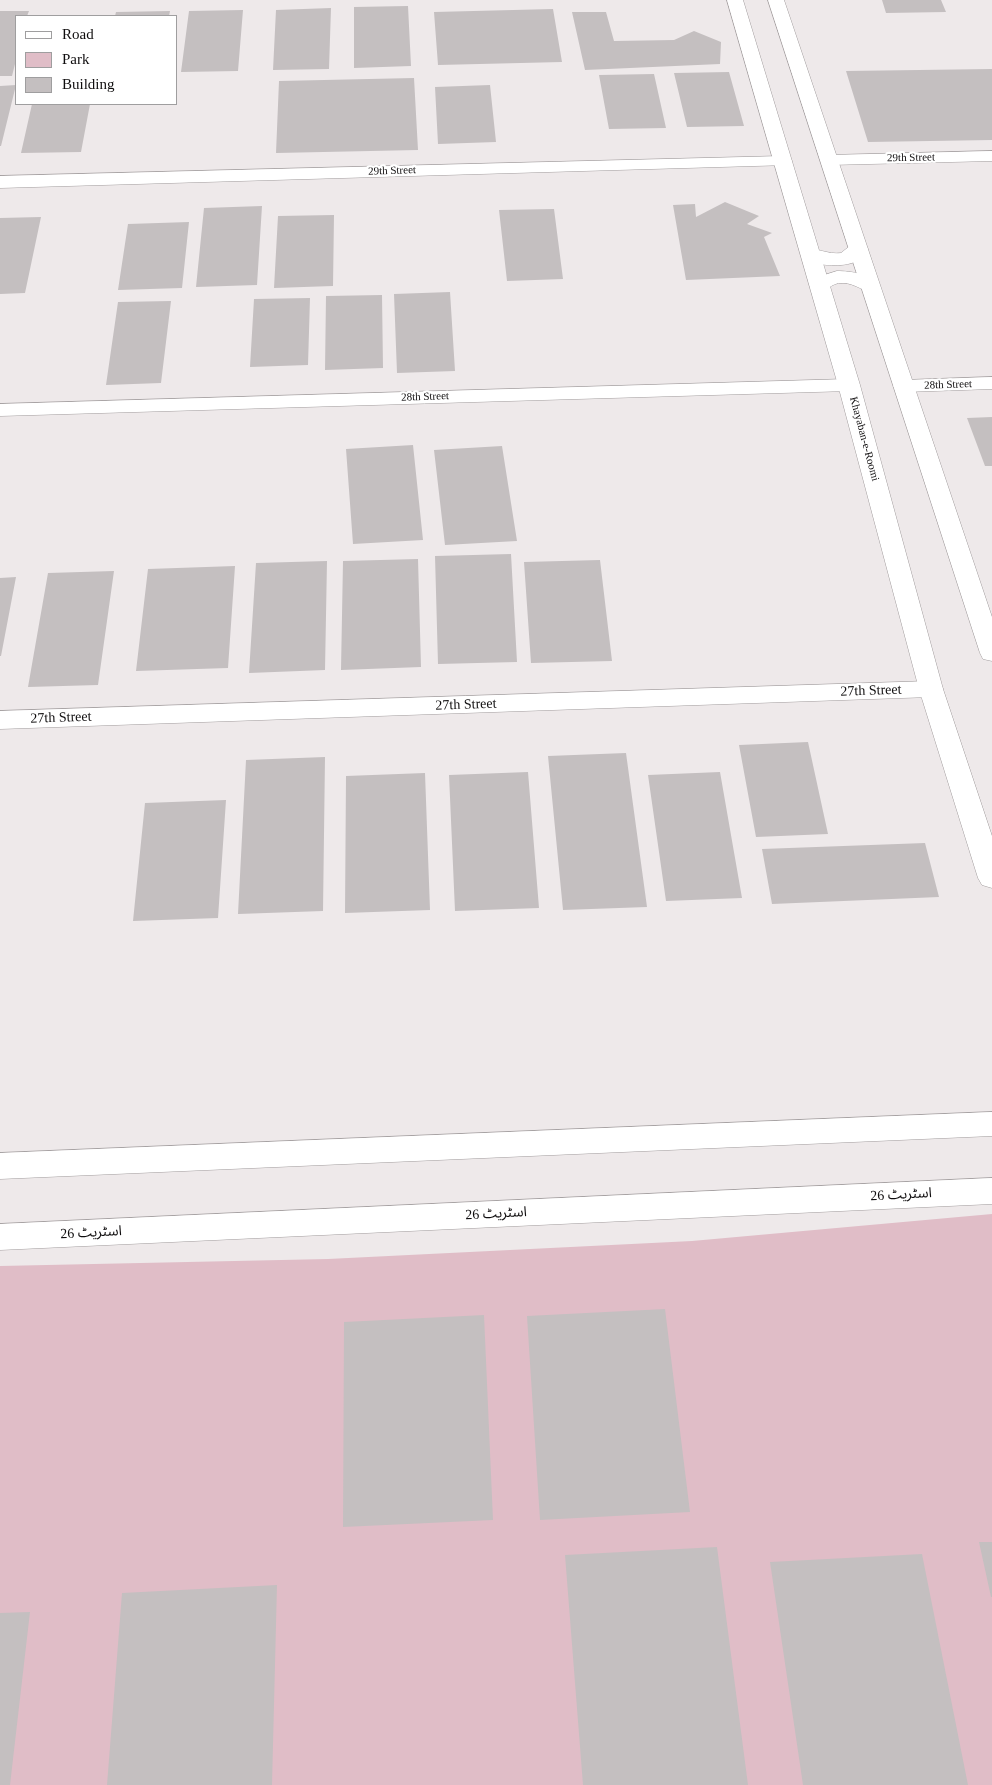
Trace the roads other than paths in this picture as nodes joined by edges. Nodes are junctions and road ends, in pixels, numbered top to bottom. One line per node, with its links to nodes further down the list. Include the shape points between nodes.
1 (735, 0): 5 (street, Khayaban-e-Roomi)
2 (776, 0): 4 (street)
3 (992, 156): 4 (street, 29th Street)
4 (829, 160): 7 (street)
5 (783, 161): 6 (street, 29th Street); 8 (street, Khayaban-e-Roomi)
6 (0, 182)
7 (858, 249): 8 (street, via 843,259 826,259); 10 (street)
8 (811, 254): 9 (street, Khayaban-e-Roomi)
9 (820, 286): 10 (street, via 828,280 843,277 859,279); 12 (street, Khayaban-e-Roomi)
10 (870, 286): 13 (street)
11 (992, 383): 13 (street, 28th Street)
12 (849, 385): 14 (street, 28th Street); 16 (street, Khayaban-e-Roomi)
13 (904, 386): 15 (street)
14 (0, 410)
15 (992, 653)
16 (932, 689): 17 (street, 27th Street); 18 (street, Khayaban-e-Roomi)
17 (0, 720)
18 (992, 878)
19 (992, 1124): 20 (street)
20 (0, 1166)
21 (992, 1191): 22 (street, اسٹریٹ 26)
22 (0, 1237)

